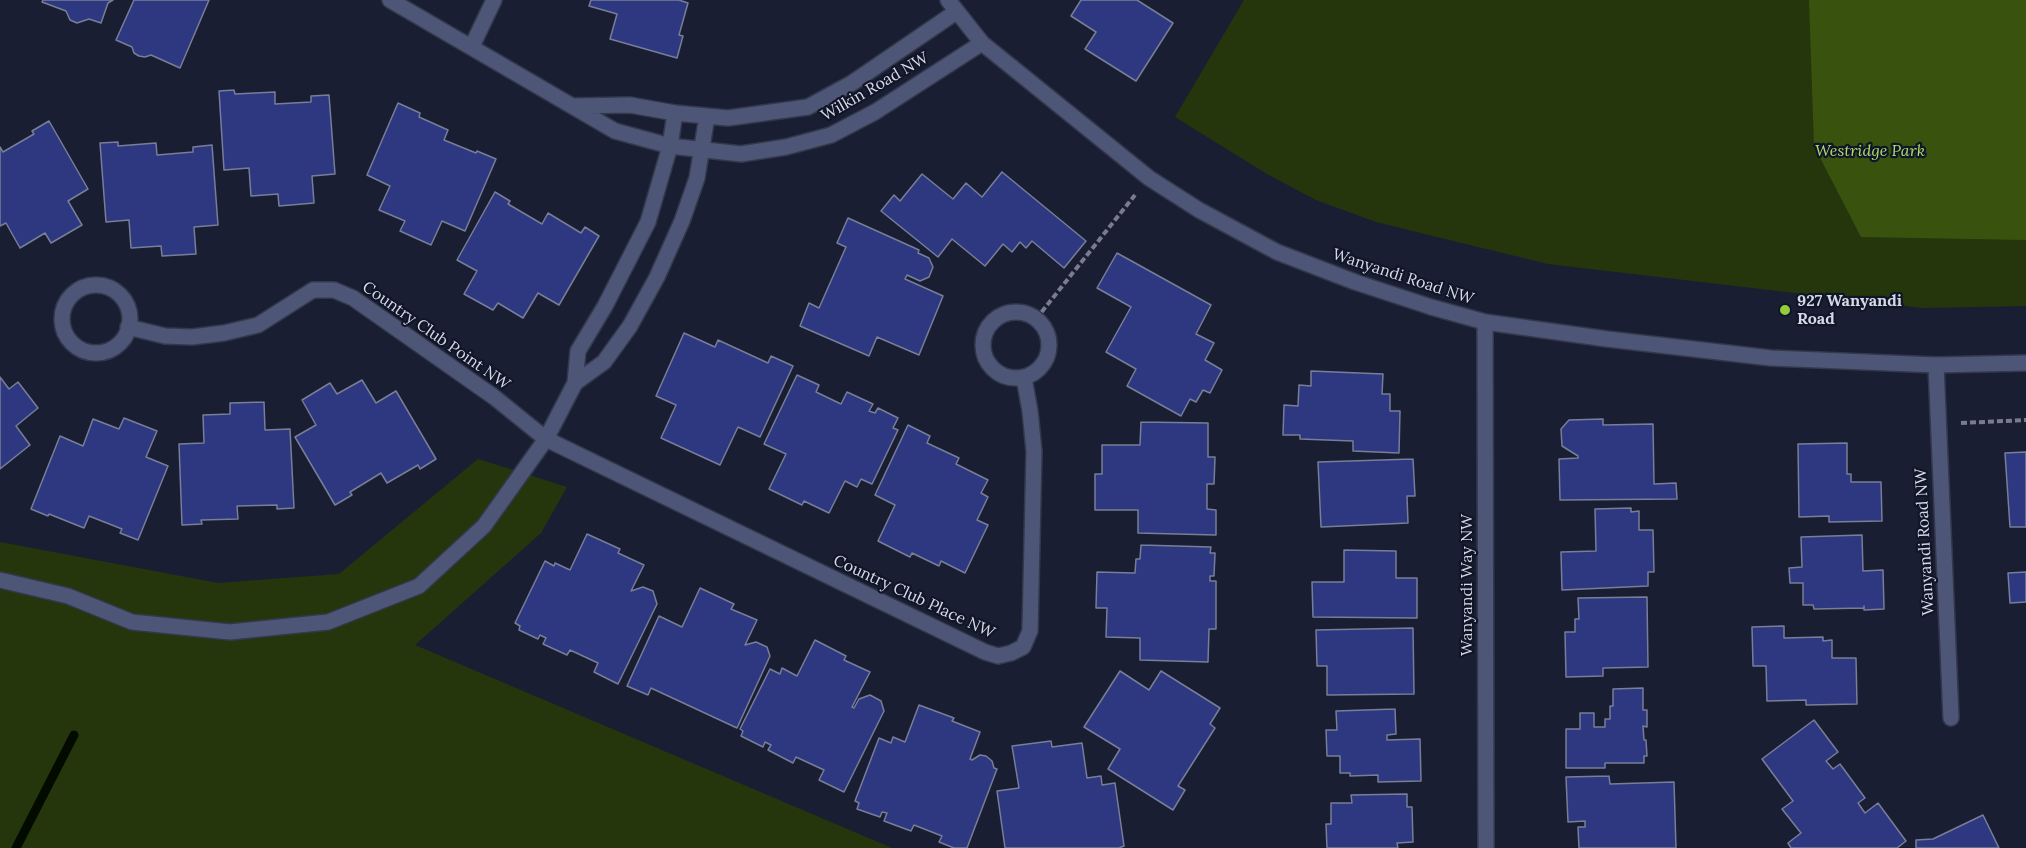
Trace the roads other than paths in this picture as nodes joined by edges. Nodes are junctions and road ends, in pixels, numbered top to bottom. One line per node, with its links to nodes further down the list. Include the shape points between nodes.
1 (390, 0): 5 (street, Wilkin Road NW)
2 (494, 0): 5 (street)
3 (952, 6): 4 (street, Wanyandi Road NW); 8 (street, Wilkin Road NW, via 852,83 808,107 728,118)
4 (982, 44): 10 (street, Wilkin Road NW, via 875,112 831,135 741,154); 11 (street, Wanyandi Road NW, via 1149,178 1199,210 1277,252 1355,282)
5 (472, 46): 6 (street, Wilkin Road NW)
6 (573, 106): 7 (street, Wilkin Road NW, via 630,105); 9 (street, Wilkin Road NW, via 615,131)
7 (675, 113): 8 (street, Wilkin Road NW); 9 (street)
8 (706, 116): 10 (street)
9 (670, 146): 10 (street, Wilkin Road NW); 16 (street, via 648,222 578,351)
10 (702, 150): 16 (street, via 682,221 653,286 604,362)
11 (1485, 322): 14 (street, Wanyandi Road NW, via 1771,358); 20 (street, Wanyandi Way NW)
12 (128, 327): 12 (street, via 127,305 101,285 79,290 64,306 63,328 67,338 85,351 96,353 116,346); 17 (street, Country Club Point NW, via 165,336 224,333 258,325 314,290 334,290 353,298 494,397)
13 (2026, 363): 14 (street, Wanyandi Road NW)
14 (1936, 365): 19 (street, Wanyandi Road NW)
15 (1024, 378): 15 (street, via 1002,375 986,360 983,349 988,328 1005,314 1027,314 1036,319 1048,336 1049,347 1042,366); 17 (street, Country Club Place NW, via 1034,451 1030,631 1023,647 998,656)
16 (575, 383): 17 (street)
17 (546, 439): 18 (street, via 484,526 419,586 328,622 230,632 132,622 68,596)
18 (0, 579)
19 (1951, 718)
20 (1486, 848)

